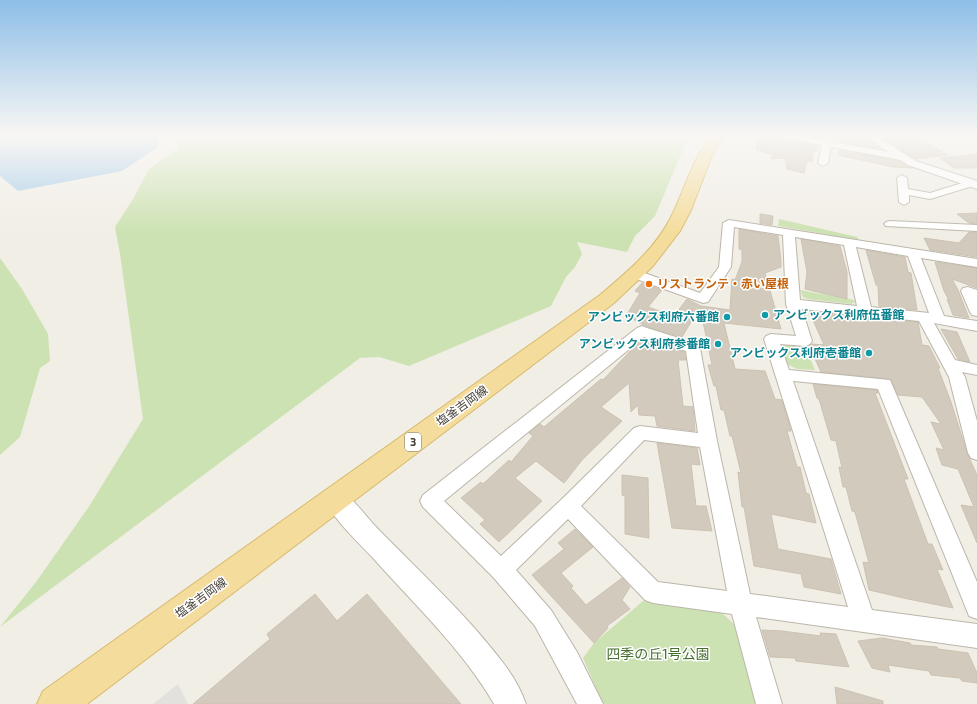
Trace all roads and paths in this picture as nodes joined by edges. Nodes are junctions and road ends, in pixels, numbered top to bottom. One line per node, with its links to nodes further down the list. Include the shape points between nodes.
1 (700, 168): 13 (main road, 塩釜吉岡線 / 3, via 678,221 661,246)
2 (927, 168): 4 (street)
3 (902, 178): 5 (street)
4 (974, 184): 5 (street, via 930,196)
5 (903, 191): 6 (street)
6 (904, 202)
7 (890, 224): 8 (street, via 907,222)
8 (977, 228)
9 (789, 233): 10 (street); 13 (street, via 729,223 726,267 703,299); 15 (street)
10 (849, 242): 11 (street); 16 (street)
11 (913, 253): 12 (street); 18 (street)
12 (977, 263)
13 (635, 274): 25 (main road, 塩釜吉岡線 / 3, via 571,326)
14 (977, 294): 17 (street, via 968,291)
15 (792, 304): 16 (street); 22 (street, via 805,341 771,339)
16 (865, 311): 18 (street)
17 (977, 312)
18 (931, 318): 19 (street); 20 (street)
19 (977, 326)
20 (950, 364): 21 (street); 24 (street, via 957,377)
21 (977, 370)
22 (784, 375): 29 (street, via 884,384); 30 (street)
23 (708, 440): 26 (street, via 640,433); 27 (street, via 693,348 642,330 430,501); 28 (street)
24 (977, 453)
25 (336, 499): 32 (main road, 塩釜吉岡線 / 3); 33 (street, via 452,625 494,675)
26 (568, 506): 27 (street); 28 (street, via 653,592)
27 (501, 570): 34 (street, via 543,618)
28 (741, 604): 30 (street); 35 (street)
29 (977, 608)
30 (864, 621): 31 (street)
31 (977, 636)
32 (56, 704)
33 (512, 704)
34 (590, 704)
35 (769, 704)

